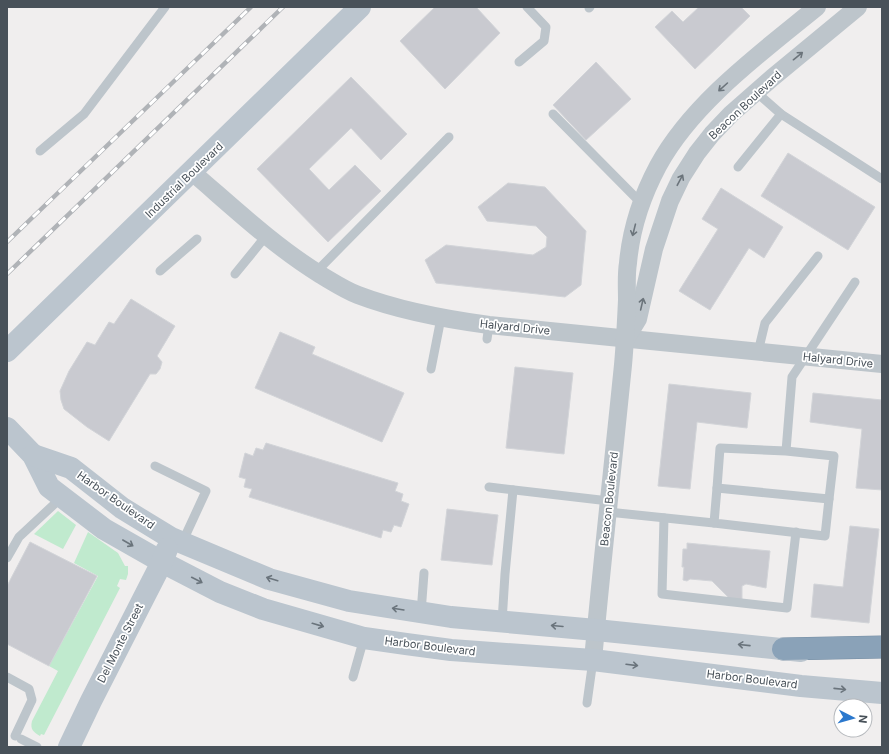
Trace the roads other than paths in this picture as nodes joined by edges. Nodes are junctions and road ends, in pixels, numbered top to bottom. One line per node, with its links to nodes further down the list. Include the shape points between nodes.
1 (165, 7): 12 (lane, via 84,114)
2 (360, 7): 14 (main road, Industrial Boulevard)
3 (527, 7): 6 (lane, via 546,27 544,41)
4 (817, 7): 7 (street, Beacon Boulevard)
5 (858, 7): 8 (street, Beacon Boulevard, one-way to 5)
6 (520, 62)
7 (738, 73): 8 (street); 16 (street, Beacon Boulevard, one-way to 16, via 698,111 676,138 658,166)
8 (756, 92): 10 (lane); 25 (street, Beacon Boulevard, one-way to 8, via 638,319 660,230 681,178 712,134)
9 (553, 114): 16 (lane)
10 (781, 114): 13 (lane); 15 (lane)
11 (449, 137): 21 (lane)
12 (40, 151)
13 (738, 167)
14 (192, 172): 17 (street, Halyard Drive); 26 (main road, Industrial Boulevard)
15 (882, 179)
16 (642, 204): 25 (street, Beacon Boulevard, one-way to 25, via 630,243 627,265)
17 (266, 236): 21 (street, Halyard Drive); 22 (lane)
18 (197, 239): 20 (lane)
19 (818, 256): 27 (lane, via 765,323)
20 (160, 272)
21 (316, 272): 24 (street, Halyard Drive, via 358,295 398,309)
22 (235, 274)
23 (855, 282): 28 (lane)
24 (441, 318): 25 (street, Halyard Drive, via 488,332); 30 (lane)
25 (626, 339): 27 (street, Halyard Drive); 40 (street, Beacon Boulevard)
26 (7, 351)
27 (758, 352): 28 (street, Halyard Drive)
28 (807, 357): 29 (street, Halyard Drive); 32 (lane, via 792,377)
29 (882, 364)
30 (431, 369)
31 (7, 428): 33 (main road, Harbor Boulevard)
32 (786, 451): 36 (lane, via 720,448); 39 (lane, via 834,456)
33 (33, 455): 38 (main road, Harbor Boulevard, via 49,487); 44 (main road, Harbor Boulevard, via 71,468 122,508)
34 (155, 466): 44 (lane, via 206,492)
35 (489, 487): 37 (lane)
36 (717, 488): 39 (lane); 42 (lane)
37 (513, 490): 40 (lane); 49 (lane)
38 (62, 497): 45 (lane, via 19,537); 46 (main road, Harbor Boulevard, one-way to 46, via 104,529)
39 (830, 499): 43 (lane, via 825,536)
40 (608, 507): 41 (lane); 50 (street, Beacon Boulevard)
41 (664, 518): 42 (lane); 43 (lane, via 662,594 787,608)
42 (714, 523): 43 (lane)
43 (796, 532)
44 (176, 541): 46 (main road, Del Monte Street); 48 (main road, Harbor Boulevard, one-way to 44, via 349,601 269,578)
45 (7, 558)
46 (162, 562): 51 (main road, Harbor Boulevard, one-way to 51, via 220,592 263,609); 61 (main road, Del Monte Street)
47 (424, 573): 48 (lane)
48 (421, 613): 49 (main road, Harbor Boulevard)
49 (502, 622): 50 (main road, Harbor Boulevard, one-way to 49)
50 (596, 630): 53 (main road, Harbor Boulevard, one-way to 50); 55 (street, Beacon Boulevard)
51 (364, 638): 55 (main road, Harbor Boulevard, via 451,650); 57 (lane)
52 (882, 647): 53 (highway)
53 (783, 649): 54 (main road, Harbor Boulevard)
54 (882, 658)
55 (593, 660): 58 (main road, Harbor Boulevard, one-way to 58); 59 (lane)
56 (7, 677): 60 (lane, via 29,689 32,700 18,737)
57 (353, 677)
58 (882, 694)
59 (588, 703)
60 (37, 747)
61 (69, 747)

